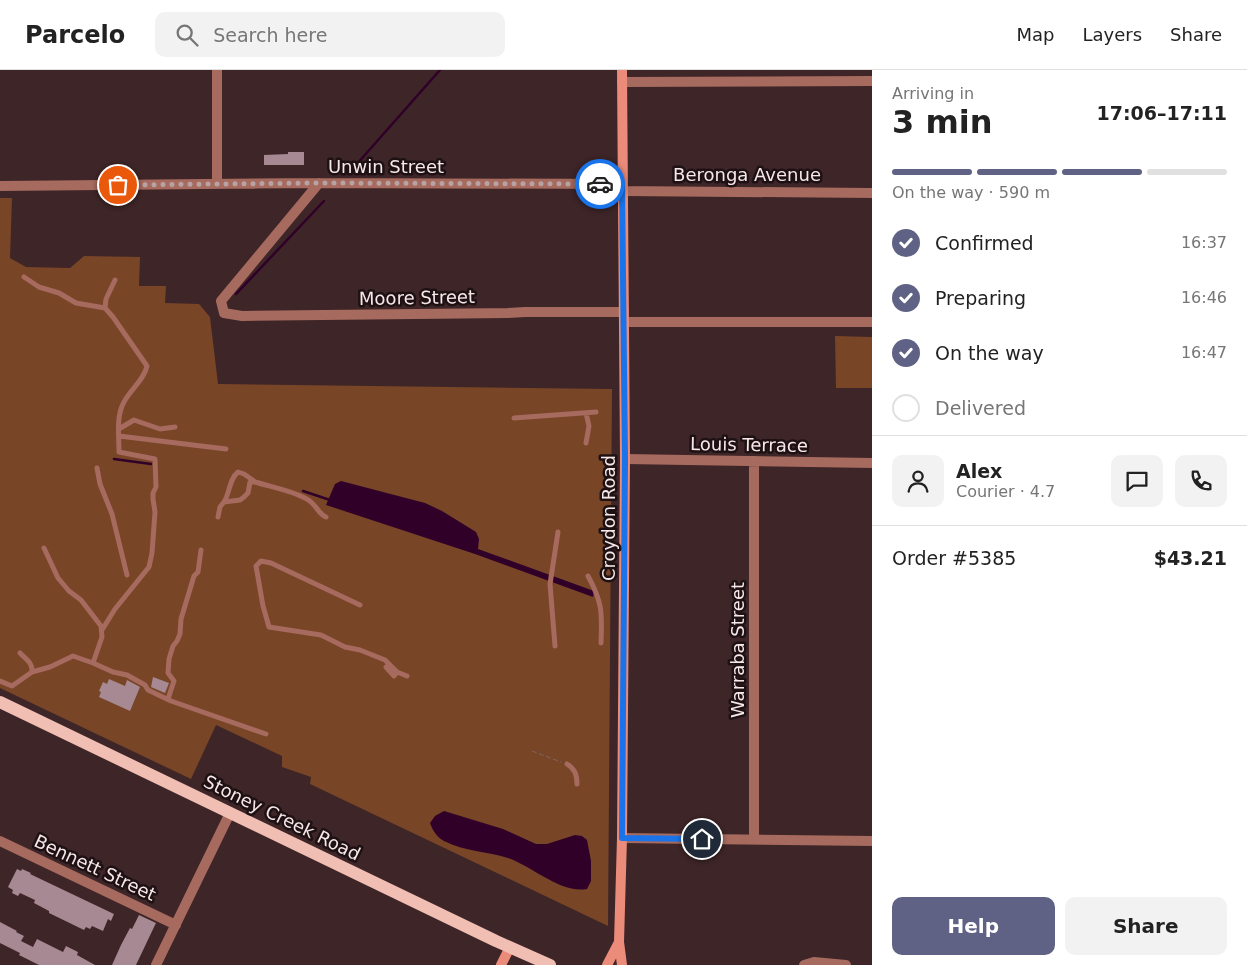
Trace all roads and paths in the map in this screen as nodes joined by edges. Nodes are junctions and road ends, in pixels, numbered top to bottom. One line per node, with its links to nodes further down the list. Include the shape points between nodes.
1 (218, 70): 6 (street)
2 (622, 70): 4 (main road, Croydon Road)
3 (872, 81): 4 (street)
4 (622, 82): 8 (main road, Croydon Road)
5 (319, 183): 6 (street, Unwin Street); 8 (street, Unwin Street); 13 (street, Moore Street, via 222,301 224,314 525,312)
6 (217, 184): 7 (street, Unwin Street)
7 (0, 186)
8 (622, 188): 9 (street, Beronga Avenue); 13 (main road, Croydon Road)
9 (872, 193)
10 (24, 277): 12 (lane, via 39,288 59,293 76,303)
11 (115, 280): 12 (lane)
12 (105, 308): 19 (lane, via 148,366 123,403)
13 (624, 317): 14 (street, Moore Street); 23 (main road, Croydon Road)
14 (872, 322)
15 (596, 412): 16 (lane)
16 (586, 413): 17 (lane); 21 (lane, via 589,426)
17 (514, 418)
18 (175, 427): 19 (lane, via 160,429 134,420)
19 (119, 429): 20 (lane)
20 (119, 436): 22 (lane); 37 (lane, via 120,453 155,459 152,553 149,567)
21 (586, 443)
22 (226, 449)
23 (625, 459): 24 (street, Louis Terrace); 54 (main road, Croydon Road)
24 (754, 461): 25 (street, Louis Terrace); 55 (street, Warraba Street)
25 (872, 463)
26 (97, 468): 34 (lane)
27 (255, 482): 28 (lane, via 250,482 248,493 240,500); 28 (lane, via 238,472 231,480); 30 (lane, via 305,497)
28 (224, 502): 29 (lane)
29 (218, 517)
30 (326, 517)
31 (558, 532): 39 (lane, via 550,584)
32 (44, 548): 37 (lane, via 58,578 81,600)
33 (201, 550): 47 (lane, via 198,572 181,619 180,634 169,659 168,673 174,681)
34 (127, 575)
35 (588, 576): 38 (lane, via 602,610)
36 (360, 605): 44 (lane, via 271,563 261,561 256,566 270,628 321,635 384,660)
37 (102, 630): 41 (lane)
38 (602, 644)
39 (555, 646)
40 (20, 653): 43 (lane, via 29,661)
41 (93, 662): 43 (lane, via 73,656); 47 (lane, via 127,675)
42 (386, 667): 44 (lane, via 394,676)
43 (32, 672): 46 (lane, via 12,686)
44 (398, 672): 45 (lane)
45 (407, 676)
46 (0, 682)
47 (168, 699): 49 (lane)
48 (0, 702): 53 (main road, Stoney Creek Road)
49 (266, 734)
50 (532, 751): 51 (path)
51 (567, 764): 52 (lane, via 577,775)
52 (577, 784)
53 (230, 812): 58 (street); 60 (main road, Stoney Creek Road)
54 (622, 838): 55 (street); 59 (main road, Croydon Road)
55 (754, 839): 57 (street)
56 (0, 841): 58 (street, Bennett Street)
57 (872, 841)
58 (176, 924): 61 (street)
59 (618, 945): 64 (main road); 65 (main road, Croydon Road); 66 (main road, Croydon Road)
60 (510, 947): 62 (main road); 63 (main road, Stoney Creek Road)
61 (156, 965)
62 (501, 965)
63 (550, 965)
64 (607, 965)
65 (613, 965)
66 (622, 965)
67 (804, 965): 68 (street, via 814,962)
68 (846, 965)

